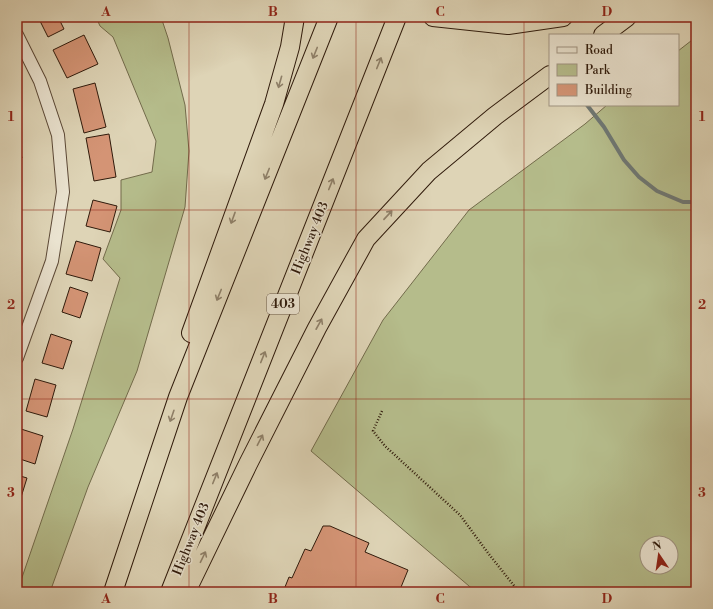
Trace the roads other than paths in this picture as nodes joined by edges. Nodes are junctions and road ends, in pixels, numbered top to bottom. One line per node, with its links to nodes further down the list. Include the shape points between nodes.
1 (295, 17): 11 (highway, one-way to 11, via 274,104 185,352)
2 (329, 17): 11 (highway, one-way to 11)
3 (397, 17): 13 (highway, Highway 403 / 403, one-way to 3)
4 (563, 17): 6 (highway, via 508,25)
5 (626, 17): 7 (highway)
6 (441, 18)
7 (604, 34)
8 (17, 35): 10 (street, via 40,81 58,135 63,192 52,262)
9 (549, 76): 14 (highway, one-way to 9, via 316,328 366,239 429,171 495,116)
10 (17, 358)
11 (178, 397): 12 (highway, one-way to 12)
12 (112, 592)
13 (170, 592)
14 (186, 592)

